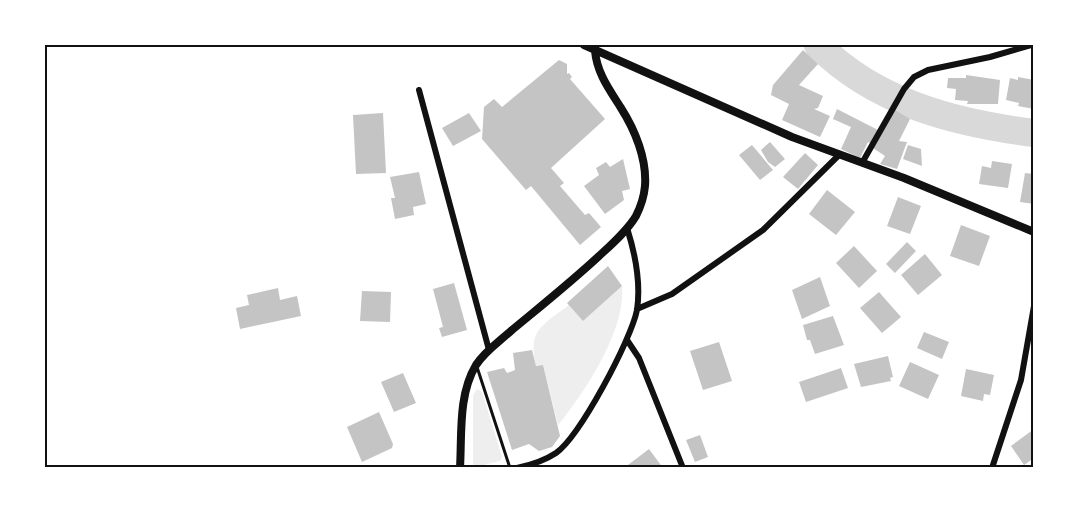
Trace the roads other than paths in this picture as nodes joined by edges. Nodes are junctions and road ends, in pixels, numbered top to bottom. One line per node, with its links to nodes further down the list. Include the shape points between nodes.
1 (584, 45): 3 (street)
2 (1030, 45): 6 (street, via 914,76)
3 (595, 51): 5 (street); 7 (street, via 601,76 631,125 643,160 643,201)
4 (419, 90): 12 (street)
5 (839, 154): 6 (street); 10 (street, via 763,230 672,294)
6 (862, 163): 8 (street)
7 (627, 228): 10 (street, via 636,272); 12 (street, via 579,275)
8 (1034, 232)
9 (1034, 306): 19 (street, via 1021,380)
10 (637, 309): 11 (street)
11 (627, 340): 14 (street, via 569,439 557,452); 18 (street, via 639,358)
12 (489, 350): 13 (street)
13 (477, 365): 15 (street, via 463,407); 16 (lane)
14 (528, 467): 17 (street)
15 (460, 468)
16 (510, 468)
17 (517, 468)
18 (683, 468)
19 (992, 468)

